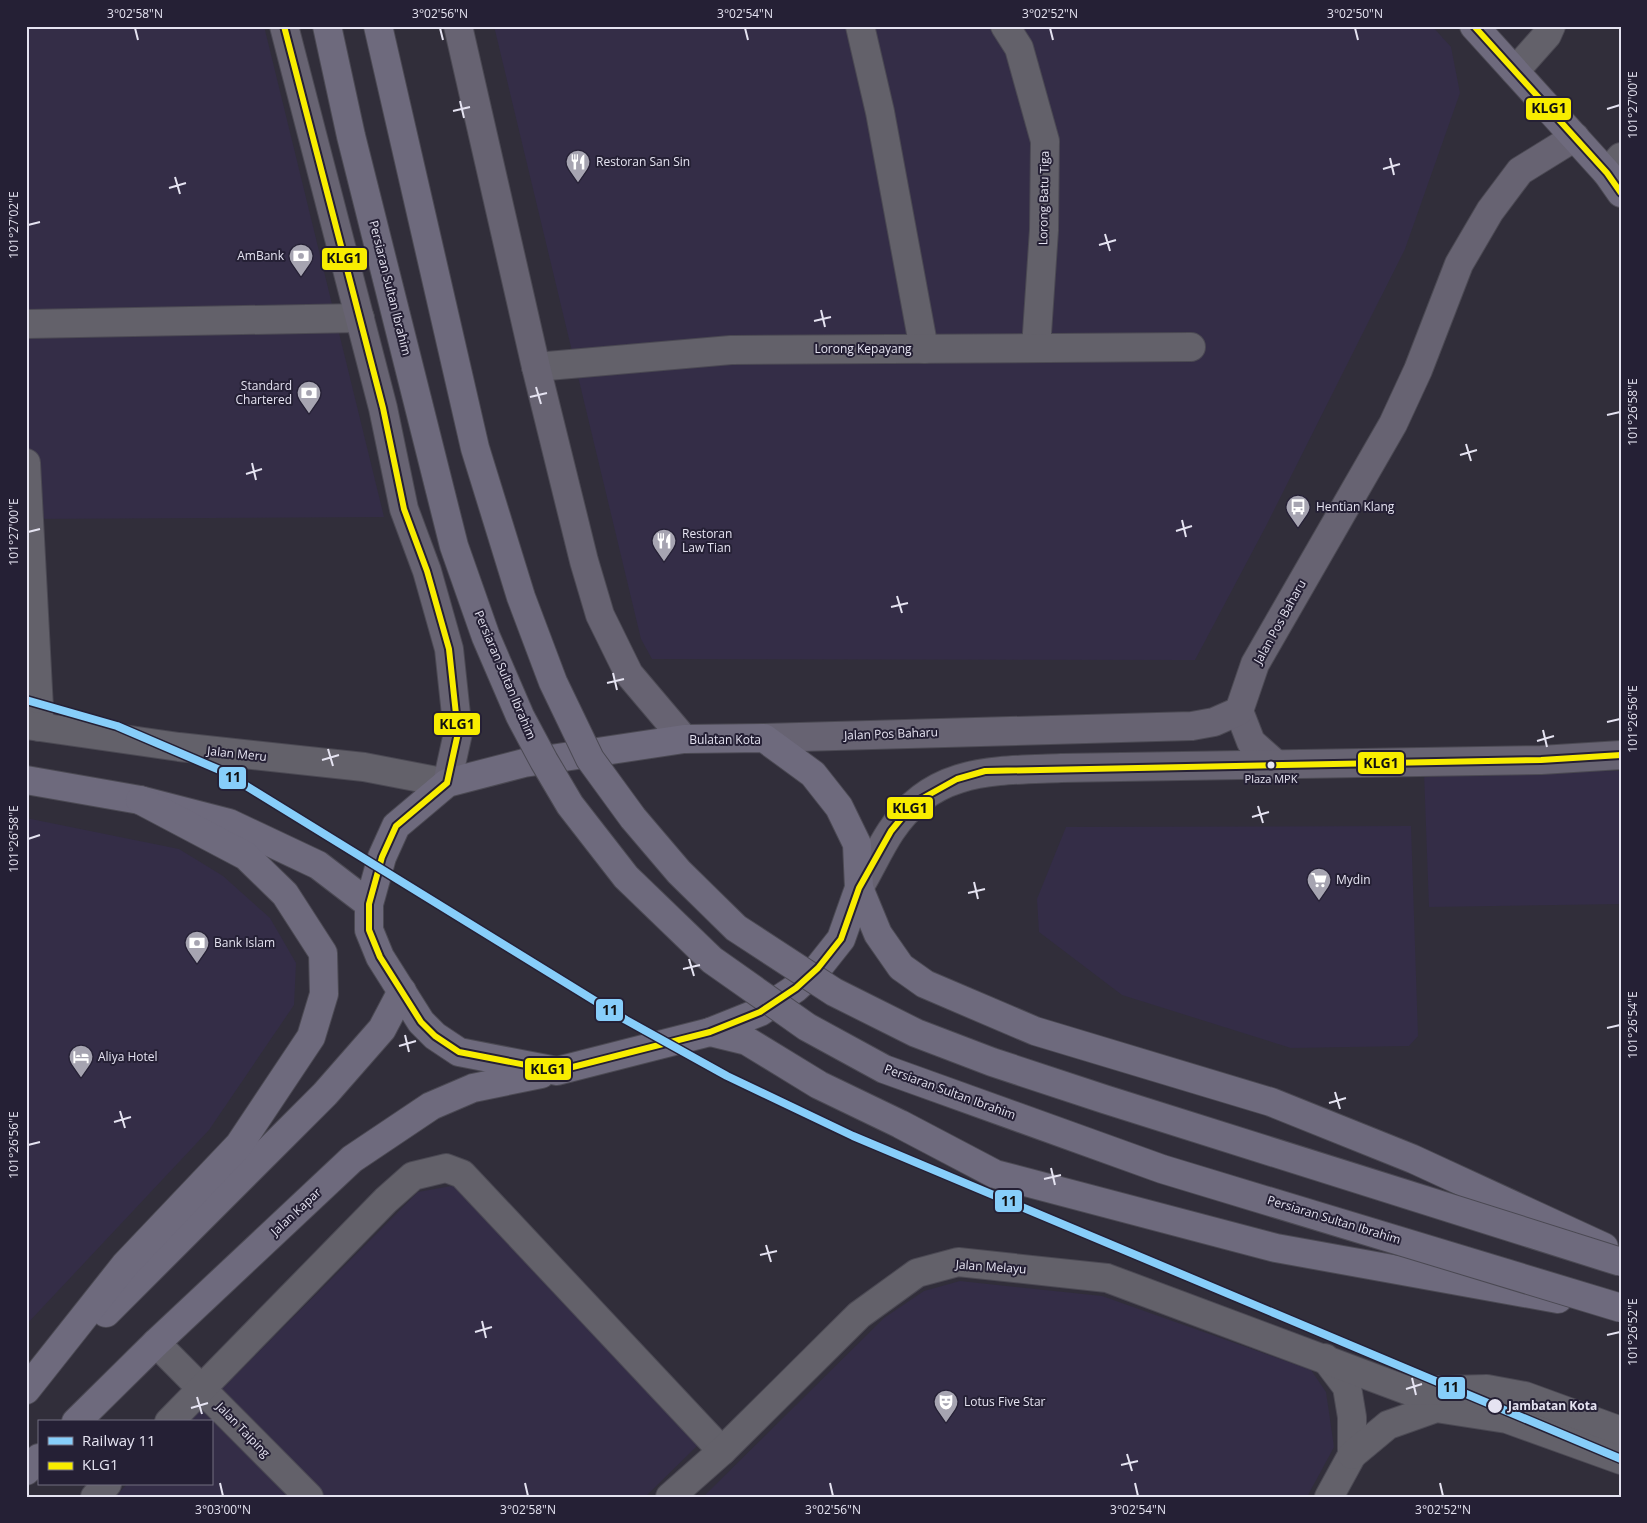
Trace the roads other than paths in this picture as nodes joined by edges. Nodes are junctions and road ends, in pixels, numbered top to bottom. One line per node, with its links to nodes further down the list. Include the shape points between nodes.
1 (284, 26): 12 (main road)
2 (327, 26): 35 (highway, Persiaran Sultan Ibrahim, bridge, via 351,136 454,546 486,637 520,716 570,805 626,877 712,960 808,1026 884,1069 1162,1169)
3 (378, 26): 34 (highway, bridge, via 475,448 521,597 552,682 590,759 633,818 679,872 736,928 834,992 916,1033 1104,1099)
4 (458, 26): 17 (main road)
5 (860, 26): 15 (street, via 880,112)
6 (1005, 26): 16 (street, Lorong Batu Tiga, via 1019,48 1045,141 1044,230)
7 (1474, 26): 9 (highway)
8 (1551, 26): 9 (street)
9 (1515, 71): 10 (highway)
10 (1575, 137): 11 (highway); 19 (main road, Jalan Pos Baharu, via 1520,171 1490,211 1463,256 1393,424 1255,664)
11 (1616, 174)
12 (360, 318): 13 (street); 26 (main road, via 404,508 428,571 449,649 458,733)
13 (26, 324)
14 (1191, 347): 16 (street, Lorong Kepayang)
15 (924, 348): 16 (street, Lorong Kepayang); 17 (street, Lorong Kepayang, via 731,350)
16 (1036, 348)
17 (536, 367): 22 (main road, via 600,615 630,674)
18 (26, 463): 20 (street)
19 (1239, 710): 21 (main road, Jalan Pos Baharu, via 1214,722 1192,726); 24 (main road, via 1250,742)
20 (33, 726): 26 (street, Jalan Meru, via 364,768)
21 (764, 738): 22 (highway, Bulatan Kota); 28 (highway, Bulatan Kota, via 813,774 839,807 857,844)
22 (684, 740): 26 (highway, Bulatan Kota, via 524,762)
23 (1621, 755): 24 (main road)
24 (1278, 766): 28 (main road, via 1062,768 985,772 957,778 914,803 891,831)
25 (26, 780): 27 (highway)
26 (447, 783): 29 (highway, Bulatan Kota, via 396,826 382,857)
27 (140, 800): 29 (highway, via 229,824 318,865); 39 (highway, via 246,856 285,894 323,953 324,994 312,1038 239,1145 125,1265)
28 (859, 888): 31 (highway, Bulatan Kota, via 842,938 818,968 796,988 760,1012); 33 (highway, via 878,934 901,967 924,984 1035,1031 1271,1102 1413,1159)
29 (369, 904): 30 (highway, Bulatan Kota, via 370,930 380,957)
30 (402, 991): 32 (highway, Bulatan Kota, via 421,1022 458,1052); 39 (highway, via 382,1029 325,1094)
31 (710, 1032): 32 (highway, Bulatan Kota); 35 (highway, bridge, via 747,1040 819,1085 995,1174 1276,1248)
32 (557, 1071): 36 (highway, Jalan Kapar, via 473,1088 432,1106 352,1159)
33 (1621, 1255)
34 (1621, 1262)
35 (1621, 1309)
36 (156, 1343): 38 (street, Jalan Taiping); 40 (highway, Jalan Kapar)
37 (1325, 1358): 42 (street, Jalan Melayu, via 1409,1391 1487,1389 1525,1396); 43 (street, Jalan Melayu, via 1108,1278 958,1262 917,1273 859,1315); 44 (street, via 1347,1387 1352,1417)
38 (202, 1388): 41 (street); 43 (street, via 386,1200 413,1176 446,1168 462,1174); 50 (street, Jalan Taiping)
39 (26, 1390)
40 (78, 1420)
41 (171, 1420)
42 (1621, 1431)
43 (722, 1451): 51 (street, Jalan Melayu)
44 (1352, 1455): 46 (street, via 1388,1426 1436,1408 1507,1419); 52 (street)
45 (38, 1459): 47 (highway)
46 (1621, 1460)
47 (26, 1471)
48 (105, 1486): 49 (street)
49 (95, 1497)
50 (309, 1497)
51 (670, 1497)
52 (1329, 1497)

